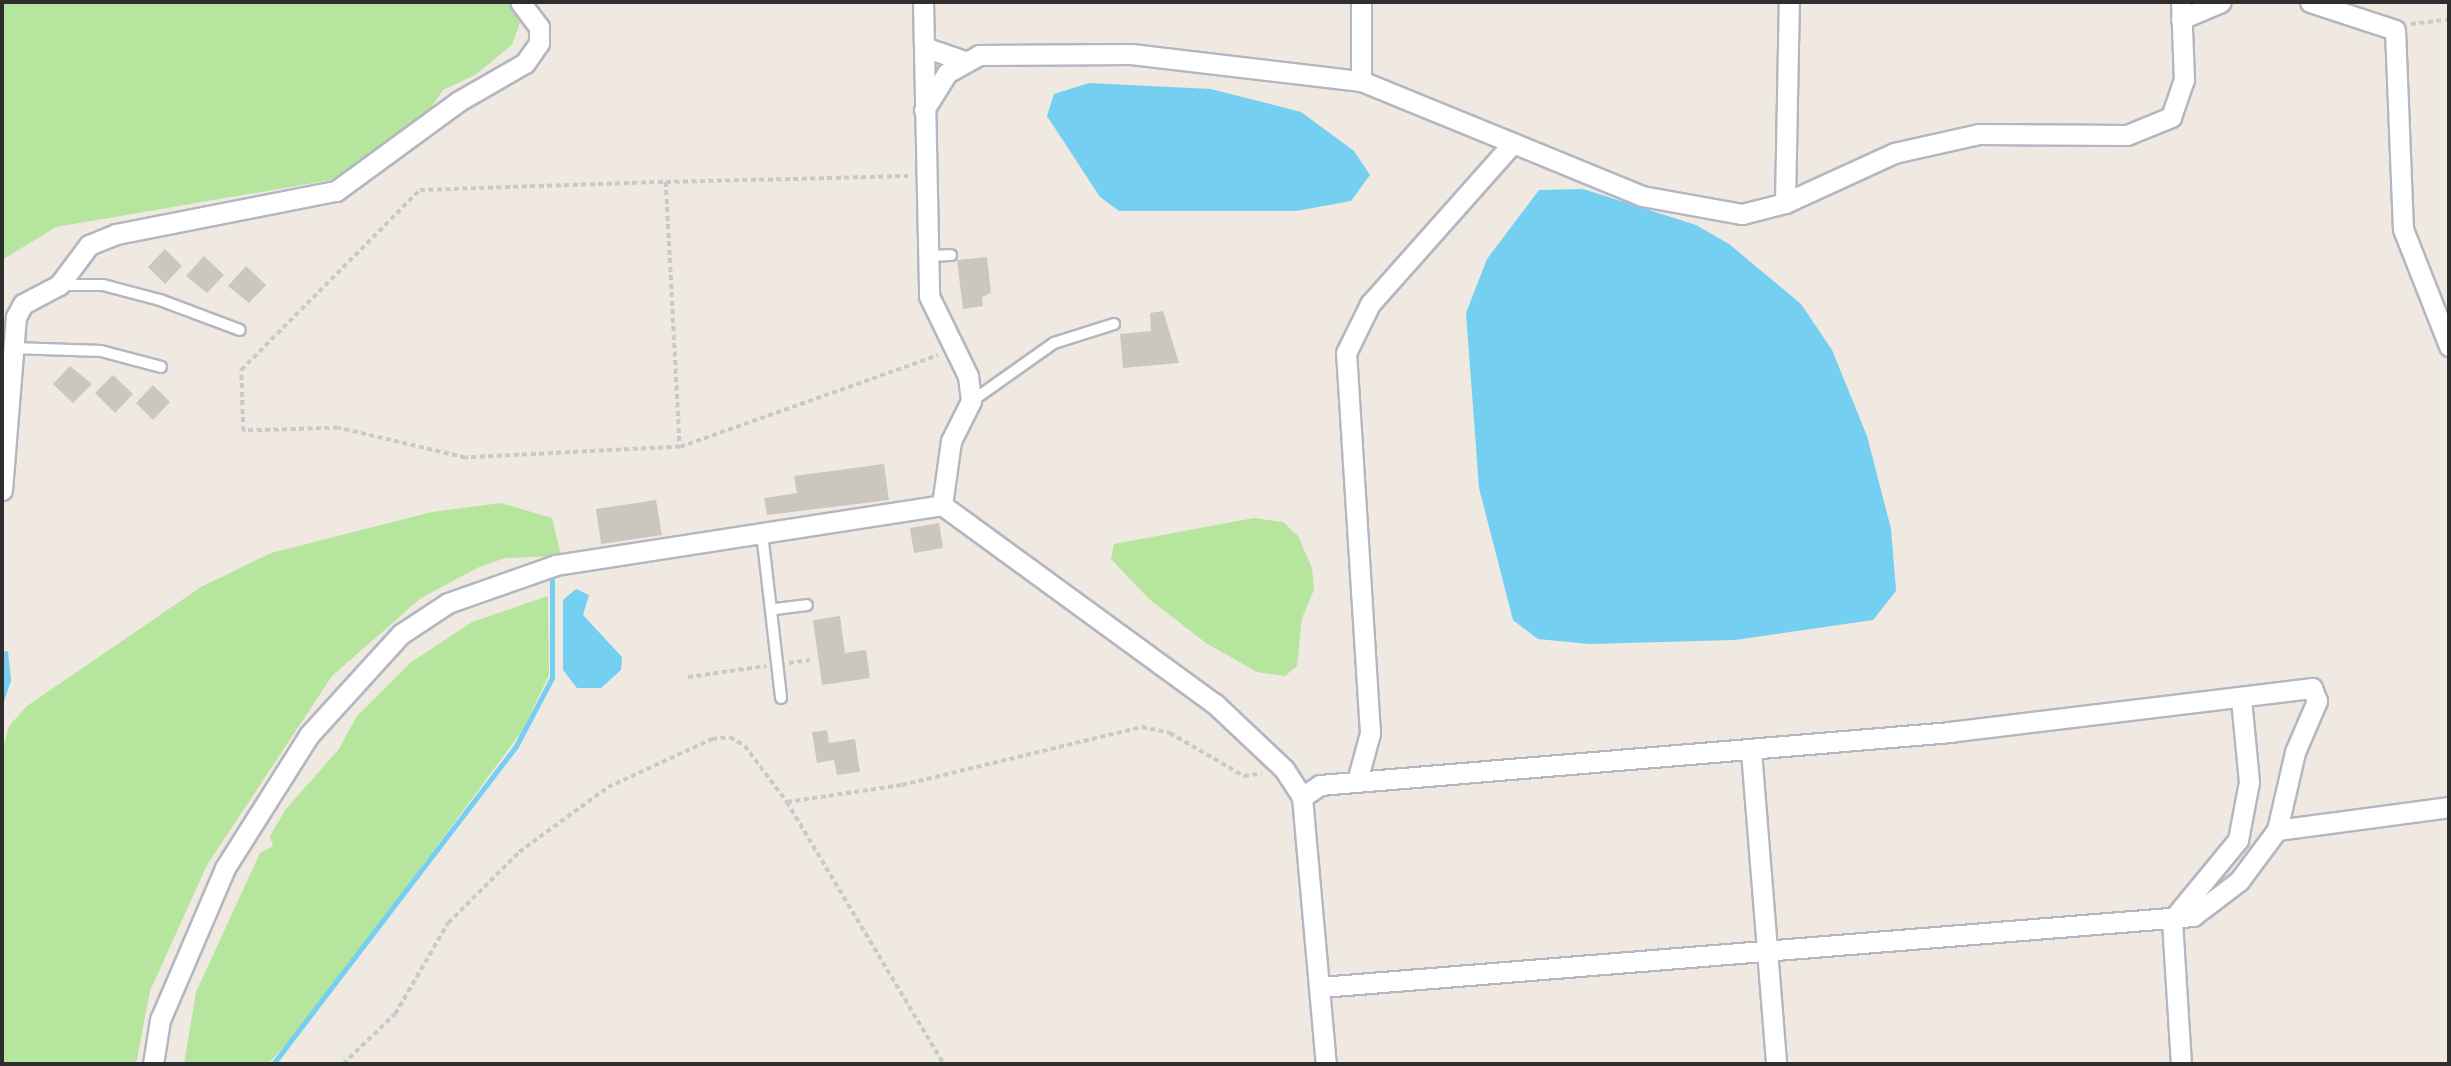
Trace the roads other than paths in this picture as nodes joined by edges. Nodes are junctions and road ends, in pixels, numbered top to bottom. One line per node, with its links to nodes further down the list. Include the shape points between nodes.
1 (520, 2): 16 (street, via 539,27 539,43 525,63 459,102 336,191 116,234 89,245)
2 (923, 2): 8 (street)
3 (1361, 2): 10 (street)
4 (1788, 2): 13 (street)
5 (2221, 2): 7 (street)
6 (2310, 2): 19 (street, via 2395,30 2403,229)
7 (2181, 11): 13 (street, via 2184,80 2171,117 2127,135 1979,134 1894,153)
8 (924, 47): 9 (street); 11 (street)
9 (961, 60): 10 (street, via 1131,54); 11 (street)
10 (1361, 81): 12 (street)
11 (924, 111): 15 (street)
12 (1513, 143): 13 (street, via 1642,196 1717,213); 31 (street, via 1370,304 1346,353 1370,733)
13 (1785, 203)
14 (951, 255): 15 (lane)
15 (925, 256): 22 (street, via 929,296)
16 (59, 285): 18 (lane, via 103,285); 20 (street, via 23,304)
17 (1114, 324): 22 (lane, via 1063,338)
18 (240, 330)
19 (2449, 346)
20 (13, 348): 21 (lane, via 101,351); 23 (street)
21 (161, 367)
22 (971, 401): 24 (street, via 951,441)
23 (2, 490)
24 (942, 505): 25 (street); 32 (street, via 1214,703 1284,769)
25 (762, 533): 27 (lane); 38 (street, via 504,580 448,603 401,634 309,735 266,795 186,951 160,1020)
26 (807, 605): 27 (lane)
27 (775, 609): 28 (lane, via 771,620)
28 (781, 698)
29 (2241, 699): 30 (street); 34 (street, via 2312,688 2317,701 2295,752); 35 (street, via 2249,782 2238,840)
30 (1751, 751): 31 (street); 36 (street)
31 (1357, 781): 32 (street, via 1320,785)
32 (1302, 797): 37 (street)
33 (2449, 807): 34 (street)
34 (2277, 830): 35 (street, via 2216,902)
35 (2172, 920): 36 (street); 41 (street)
36 (1769, 954): 37 (street); 40 (street)
37 (1321, 987): 39 (street)
38 (153, 1064)
39 (1326, 1064)
40 (1776, 1064)
41 (2181, 1064)

